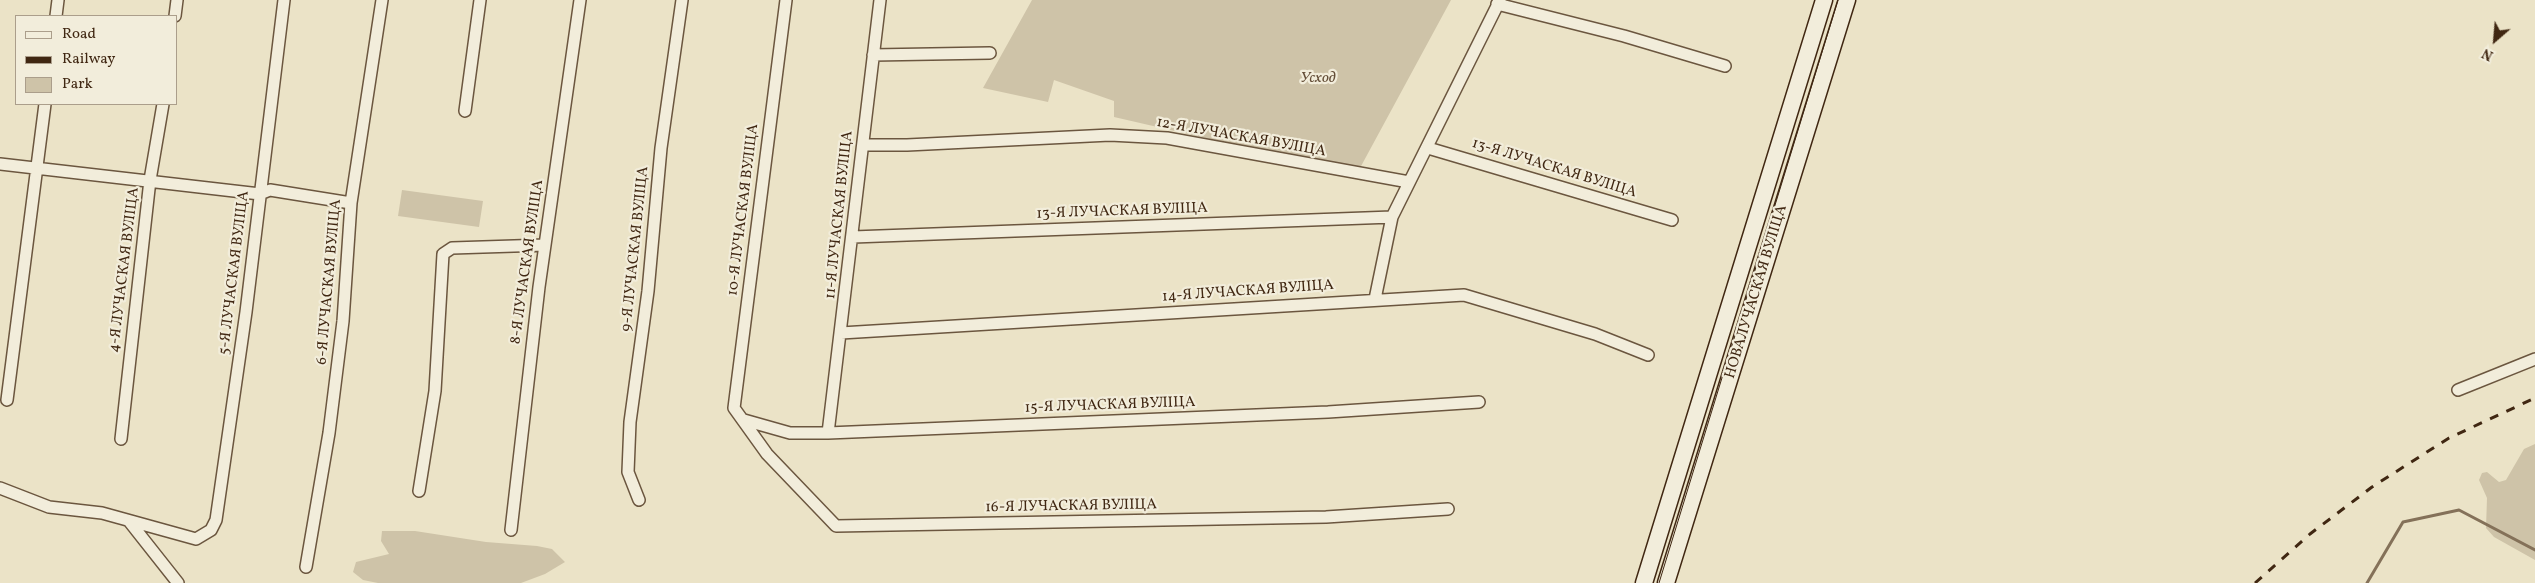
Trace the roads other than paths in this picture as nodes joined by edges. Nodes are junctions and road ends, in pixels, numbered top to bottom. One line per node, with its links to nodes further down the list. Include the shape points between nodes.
1 (58, 0): 13 (street)
2 (177, 0): 14 (street)
3 (284, 0): 27 (street, 5-Я ЛУЧАСКАЯ ВУЛІЦА)
4 (382, 0): 28 (street, 6-Я ЛУЧАСКАЯ ВУЛІЦА)
5 (480, 0): 20 (street)
6 (580, 0): 32 (street, 8-Я ЛУЧАСКАЯ ВУЛІЦА)
7 (682, 0): 45 (street, 9-Я ЛУЧАСКАЯ ВУЛІЦА, via 661,148 648,291 630,422 628,472)
8 (786, 0): 40 (street, 10-Я ЛУЧАСКАЯ ВУЛІЦА, via 734,408)
9 (880, 0): 16 (street, 11-Я ЛУЧАСКАЯ ВУЛІЦА)
10 (1824, 0): 51 (main road, НОВАЛУЧАСКАЯ ВУЛІЦА)
11 (1847, 0): 52 (main road, НОВАЛУЧАСКАЯ ВУЛІЦА)
12 (1499, 2): 17 (street); 22 (street)
13 (56, 15)
14 (175, 15)
15 (990, 53): 16 (street)
16 (873, 55): 21 (street, 11-Я ЛУЧАСКАЯ ВУЛІЦА)
17 (1725, 66)
18 (45, 105): 24 (street)
19 (163, 105): 25 (street, 4-Я ЛУЧАСКАЯ ВУЛІЦА)
20 (465, 111)
21 (863, 145): 26 (street, 12-Я ЛУЧАСКАЯ ВУЛІЦА, via 1110,135 1167,138); 31 (street, 11-Я ЛУЧАСКАЯ ВУЛІЦА)
22 (1428, 148): 26 (street); 30 (street, 13-Я ЛУЧАСКАЯ ВУЛІЦА)
23 (0, 164): 24 (street)
24 (36, 168): 25 (street); 38 (street)
25 (150, 180): 27 (street); 42 (street, 4-Я ЛУЧАСКАЯ ВУЛІЦА)
26 (1409, 182): 29 (street)
27 (260, 194): 28 (street, via 270,190); 47 (street, 5-Я ЛУЧАСКАЯ ВУЛІЦА, via 216,520 211,530 196,539)
28 (351, 203): 49 (street, 6-Я ЛУЧАСКАЯ ВУЛІЦА, via 342,331 329,433)
29 (1392, 217): 31 (street, 13-Я ЛУЧАСКАЯ ВУЛІЦА); 33 (street)
30 (1672, 220)
31 (853, 237): 34 (street, 11-Я ЛУЧАСКАЯ ВУЛІЦА)
32 (545, 245): 44 (street, via 452,248 443,254 435,391); 48 (street, 8-Я ЛУЧАСКАЯ ВУЛІЦА)
33 (1375, 299): 34 (street, 14-Я ЛУЧАСКАЯ ВУЛІЦА); 35 (street, 14-Я ЛУЧАСКАЯ ВУЛІЦА, via 1464,296 1595,334)
34 (842, 333): 41 (street, 11-Я ЛУЧАСКАЯ ВУЛІЦА)
35 (1648, 355)
36 (2535, 359): 37 (street)
37 (2458, 390)
38 (7, 400)
39 (1479, 402): 41 (street, 15-Я ЛУЧАСКАЯ ВУЛІЦА, via 1328,412)
40 (744, 420): 41 (street, 15-Я ЛУЧАСКАЯ ВУЛІЦА, via 790,433); 46 (street, 16-Я ЛУЧАСКАЯ ВУЛІЦА, via 767,454 836,526 1326,517)
41 (828, 433)
42 (121, 439)
43 (0, 488): 47 (street, via 49,507 102,513)
44 (418, 491)
45 (639, 500)
46 (1448, 509)
47 (129, 521): 50 (street)
48 (511, 530)
49 (306, 567)
50 (178, 583)
51 (1644, 583)
52 (1666, 583)

